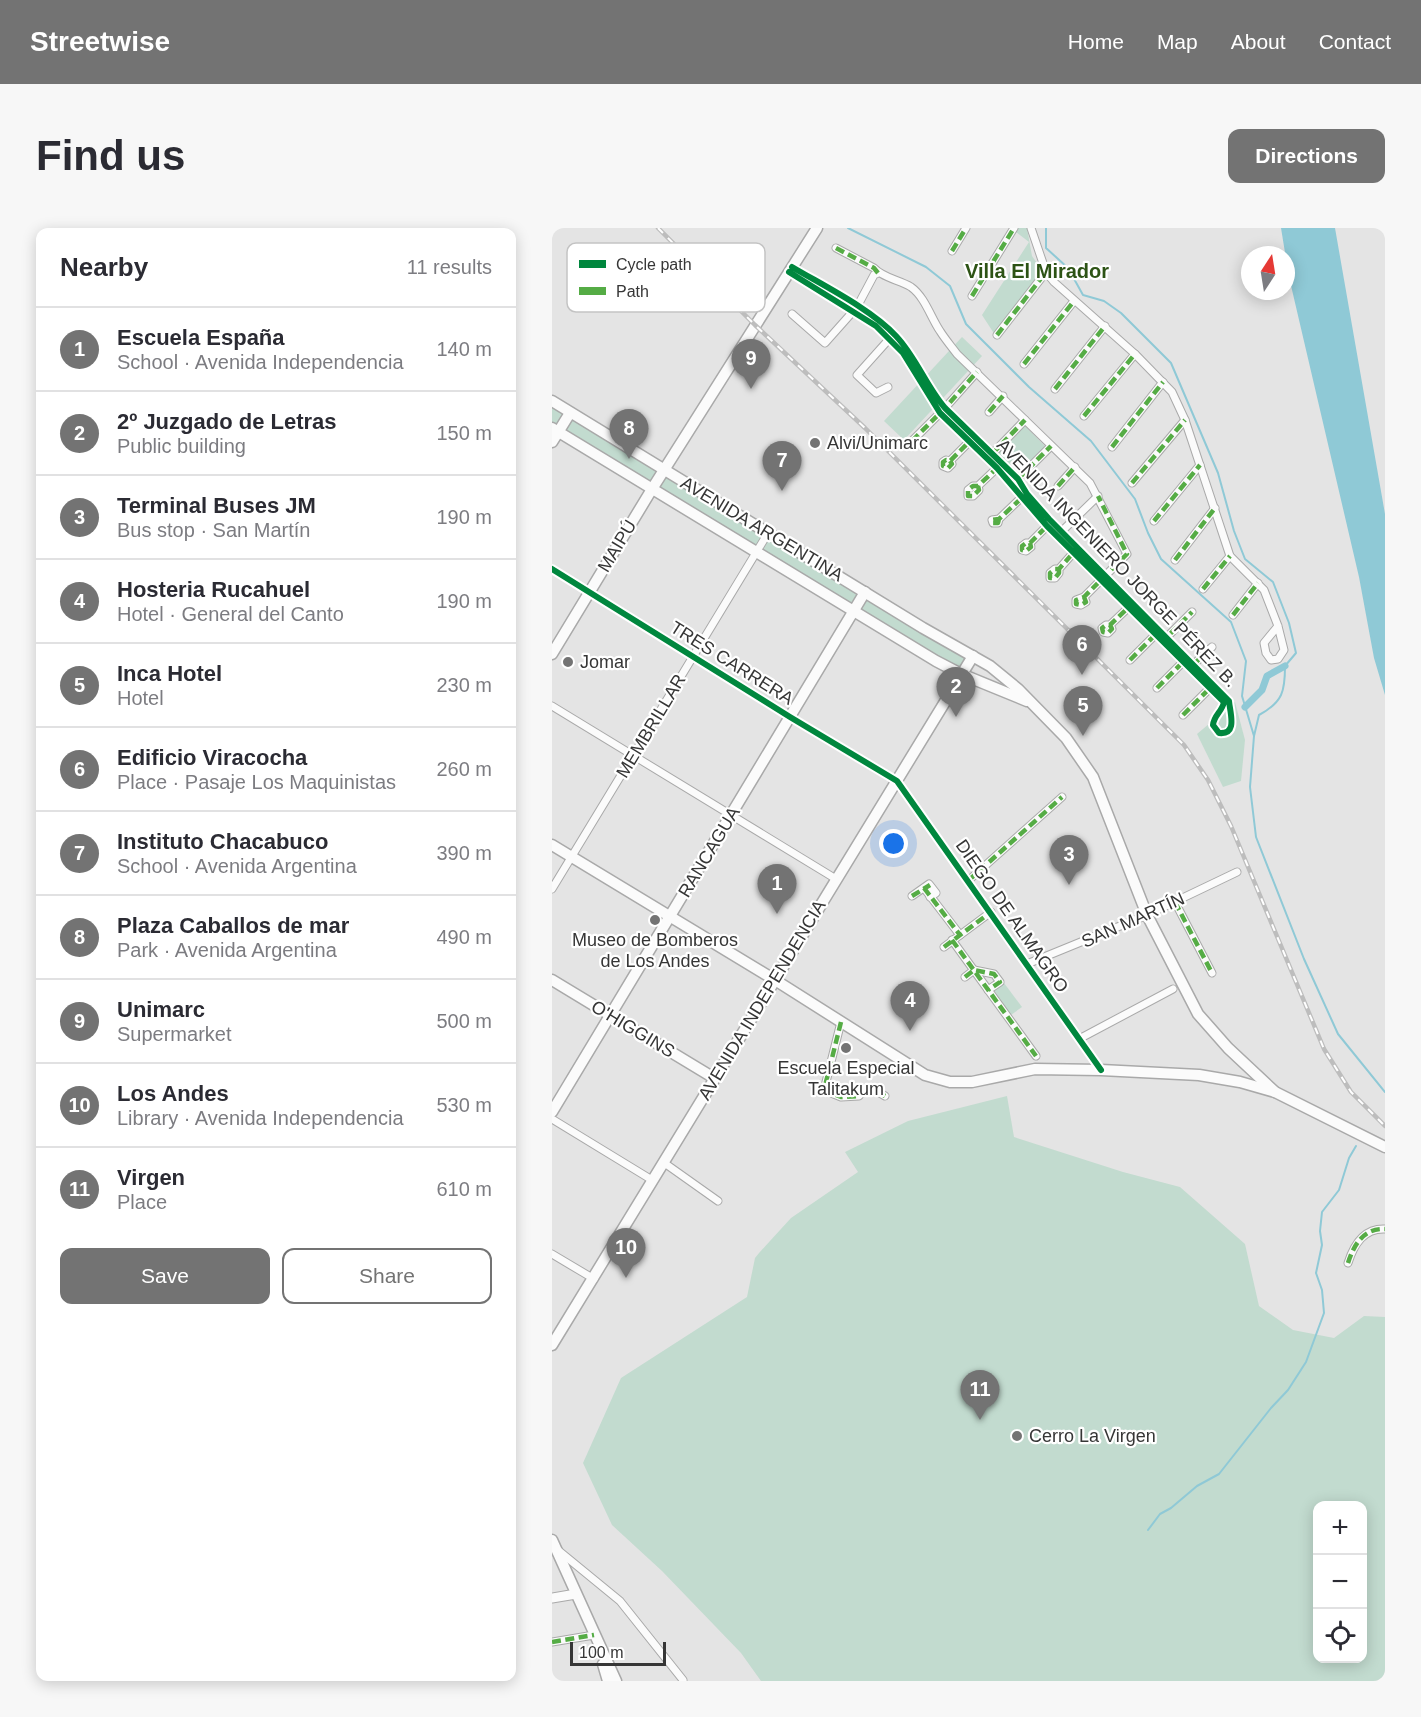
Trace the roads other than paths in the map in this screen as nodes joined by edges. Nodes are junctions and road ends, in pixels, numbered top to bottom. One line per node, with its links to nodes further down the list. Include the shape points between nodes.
1 (817, 228): 7 (main road, MAIPÚ)
2 (966, 228): 6 (street)
3 (1014, 228): 10 (street)
4 (1031, 228): 8 (street)
5 (836, 248): 9 (street)
6 (952, 251)
7 (790, 269): 12 (main road, MAIPÚ); 13 (street, AVENIDA INGENIERO JORGE PÉREZ B.)
8 (1046, 272): 11 (street); 17 (street)
9 (878, 273): 13 (street); 21 (street, via 913,288 940,332)
10 (972, 296)
11 (1074, 301): 16 (street); 20 (street)
12 (765, 309)
13 (855, 309): 15 (street, via 825,343); 18 (street, AVENIDA INGENIERO JORGE PÉREZ B.)
14 (763, 312): 44 (main road, MAIPÚ)
15 (792, 314)
16 (1104, 326): 19 (street); 24 (street)
17 (997, 335)
18 (892, 337): 23 (street, via 857,375 876,393); 27 (street, AVENIDA INGENIERO JORGE PÉREZ B., via 908,350 913,365)
19 (1135, 354): 22 (street); 30 (street)
20 (1024, 364)
21 (977, 372): 25 (street); 27 (street)
22 (1163, 382): 32 (street); 38 (street)
23 (888, 387)
24 (1055, 389)
25 (1003, 396): 28 (street); 31 (street)
26 (552, 401): 29 (main road, AVENIDA ARGENTINA)
27 (943, 411): 34 (street, AVENIDA INGENIERO JORGE PÉREZ B.); 35 (street)
28 (988, 412)
29 (570, 413): 33 (main road); 44 (main road, AVENIDA ARGENTINA)
30 (1084, 416)
31 (1025, 420): 37 (street); 39 (street)
32 (1185, 420): 41 (street); 46 (street)
33 (555, 430): 36 (main road); 49 (main road, AVENIDA ARGENTINA)
34 (972, 439): 39 (street, AVENIDA INGENIERO JORGE PÉREZ B.); 40 (street); 43 (street, AVENIDA INGENIERO JORGE PÉREZ B.)
35 (912, 441)
36 (552, 442)
37 (1051, 446): 42 (street); 45 (street)
38 (1112, 447)
39 (992, 454): 45 (street, AVENIDA INGENIERO JORGE PÉREZ B.)
40 (950, 461)
41 (1200, 465): 52 (street); 54 (street)
42 (1075, 467): 48 (street); 51 (street)
43 (997, 468): 47 (street); 50 (street, AVENIDA INGENIERO JORGE PÉREZ B.)
44 (664, 470): 49 (main road, MAIPÚ); 57 (main road, AVENIDA ARGENTINA)
45 (1018, 478): 50 (street, AVENIDA INGENIERO JORGE PÉREZ B.)
46 (1132, 483)
47 (978, 486)
48 (1058, 486)
49 (652, 489): 60 (main road, AVENIDA ARGENTINA); 68 (main road, MAIPÚ)
50 (1024, 495): 53 (street); 55 (street, AVENIDA INGENIERO JORGE PÉREZ B.); 56 (street, AVENIDA INGENIERO JORGE PÉREZ B.)
51 (1098, 496): 56 (street); 65 (street, via 1127,554)
52 (1215, 508): 61 (street); 62 (street)
53 (999, 519)
54 (1154, 521)
55 (1047, 526): 56 (street, AVENIDA INGENIERO JORGE PÉREZ B.); 58 (street)
56 (1059, 533): 59 (street, AVENIDA INGENIERO JORGE PÉREZ B.); 65 (street, AVENIDA INGENIERO JORGE PÉREZ B.)
57 (768, 534): 60 (street, MEMBRILLAR); 69 (main road, AVENIDA ARGENTINA)
58 (1030, 543)
59 (1074, 552): 64 (street); 65 (street, AVENIDA INGENIERO JORGE PÉREZ B.)
60 (756, 553): 72 (main road, AVENIDA ARGENTINA); 82 (street, MEMBRILLAR)
61 (1230, 556): 66 (street); 67 (street)
62 (1175, 560)
63 (552, 569): 68 (street, TRES CARRERA)
64 (1059, 569)
65 (1103, 578): 70 (street); 71 (street, AVENIDA INGENIERO JORGE PÉREZ B.); 78 (street, AVENIDA INGENIERO JORGE PÉREZ B.)
66 (1258, 583): 74 (street); 76 (street)
67 (1203, 589)
68 (589, 592): 79 (main road, MAIPÚ); 82 (street, TRES CARRERA)
69 (865, 592): 72 (main road, RANCAGUA); 81 (main road, AVENIDA ARGENTINA)
70 (1084, 597)
71 (1129, 607): 75 (street); 77 (street, AVENIDA INGENIERO JORGE PÉREZ B.)
72 (854, 610): 86 (main road, AVENIDA ARGENTINA); 92 (main road, RANCAGUA)
73 (1192, 612): 78 (street)
74 (1233, 615)
75 (1110, 625)
76 (1278, 626)
77 (1156, 634): 78 (street); 83 (street); 84 (street, AVENIDA INGENIERO JORGE PÉREZ B.)
78 (1166, 638): 85 (street, AVENIDA INGENIERO JORGE PÉREZ B.)
79 (552, 654)
80 (1219, 654): 85 (street, via 1210,646)
81 (973, 656): 86 (main road, AVENIDA INDEPENDENCIA); 89 (main road, AVENIDA ARGENTINA)
82 (693, 657): 92 (street, TRES CARRERA); 93 (street, MEMBRILLAR)
83 (1130, 660)
84 (1183, 662): 87 (street, AVENIDA INGENIERO JORGE PÉREZ B.); 88 (street)
85 (1194, 664): 87 (street, AVENIDA INGENIERO JORGE PÉREZ B.)
86 (961, 674): 89 (main road, AVENIDA ARGENTINA); 94 (main road, AVENIDA INDEPENDENCIA)
87 (1212, 686): 87 (street, AVENIDA INGENIERO JORGE PÉREZ B., via 1224,702 1213,725 1224,734 1232,728 1229,703); 91 (street)
88 (1157, 688)
89 (1035, 705): 106 (main road, AVENIDA ARGENTINA, via 1066,738 1093,777)
90 (552, 706): 93 (street)
91 (1183, 715)
92 (790, 717): 94 (street, TRES CARRERA); 96 (main road, RANCAGUA)
93 (633, 756): 96 (street); 98 (street, MEMBRILLAR)
94 (897, 781): 100 (main road, AVENIDA INDEPENDENCIA); 101 (street, DIEGO DE ALMAGRO)
95 (1062, 797): 101 (street)
96 (731, 815): 100 (street); 107 (main road, RANCAGUA)
97 (552, 845): 98 (main road)
98 (571, 857): 102 (street, MEMBRILLAR); 107 (main road)
99 (1237, 872): 104 (street, SAN MARTÍN)
100 (836, 879): 116 (main road, AVENIDA INDEPENDENCIA)
101 (969, 880): 105 (street, DIEGO DE ALMAGRO)
102 (552, 889)
103 (912, 896): 108 (street, via 927,886 930,897)
104 (1176, 902): 106 (street, SAN MARTÍN); 113 (street)
105 (991, 912): 108 (street); 111 (street, DIEGO DE ALMAGRO)
106 (1147, 915): 111 (street, SAN MARTÍN); 127 (main road, AVENIDA ARGENTINA, via 1198,1014)
107 (669, 917): 116 (main road); 119 (main road, RANCAGUA)
108 (960, 935): 109 (street)
109 (952, 940): 110 (street); 112 (street)
110 (944, 947)
111 (1027, 964): 121 (street, DIEGO DE ALMAGRO)
112 (974, 970): 114 (street); 118 (street); 118 (street, via 994,974 1000,981)
113 (1212, 974)
114 (965, 977)
115 (552, 980): 119 (main road, O'HIGGINS)
116 (775, 980): 120 (main road); 124 (main road, AVENIDA INDEPENDENCIA)
117 (1173, 989): 121 (street)
118 (988, 990): 122 (street)
119 (610, 1016): 124 (main road, O'HIGGINS); 129 (main road, RANCAGUA)
120 (841, 1022): 123 (main road, via 925,1076 950,1082 972,1082 1035,1069); 126 (street)
121 (1079, 1039): 123 (street, DIEGO DE ALMAGRO)
122 (1036, 1056)
123 (1101, 1070): 127 (main road, via 1199,1075)
124 (714, 1078): 132 (main road, AVENIDA INDEPENDENCIA)
125 (815, 1089): 126 (street)
126 (824, 1090): 128 (street, via 841,1097 859,1095 865,1088)
127 (1275, 1092): 131 (main road)
128 (885, 1096)
129 (552, 1112)
130 (552, 1119): 133 (street)
131 (1385, 1147)
132 (663, 1162): 133 (main road, AVENIDA INDEPENDENCIA); 134 (street)
133 (652, 1180): 138 (main road, AVENIDA INDEPENDENCIA)
134 (718, 1201)
135 (1385, 1229): 137 (street, via 1370,1230 1361,1238)
136 (552, 1254): 138 (street)
137 (1348, 1263)
138 (594, 1279): 139 (main road, AVENIDA INDEPENDENCIA)
139 (552, 1345)
140 (553, 1548): 141 (main road); 145 (street, via 612,1592)
141 (576, 1594): 142 (street); 143 (main road)
142 (552, 1598)
143 (594, 1635): 144 (street); 146 (main road); 147 (main road)
144 (552, 1642)
145 (683, 1680)
146 (608, 1681)
147 (616, 1681)

